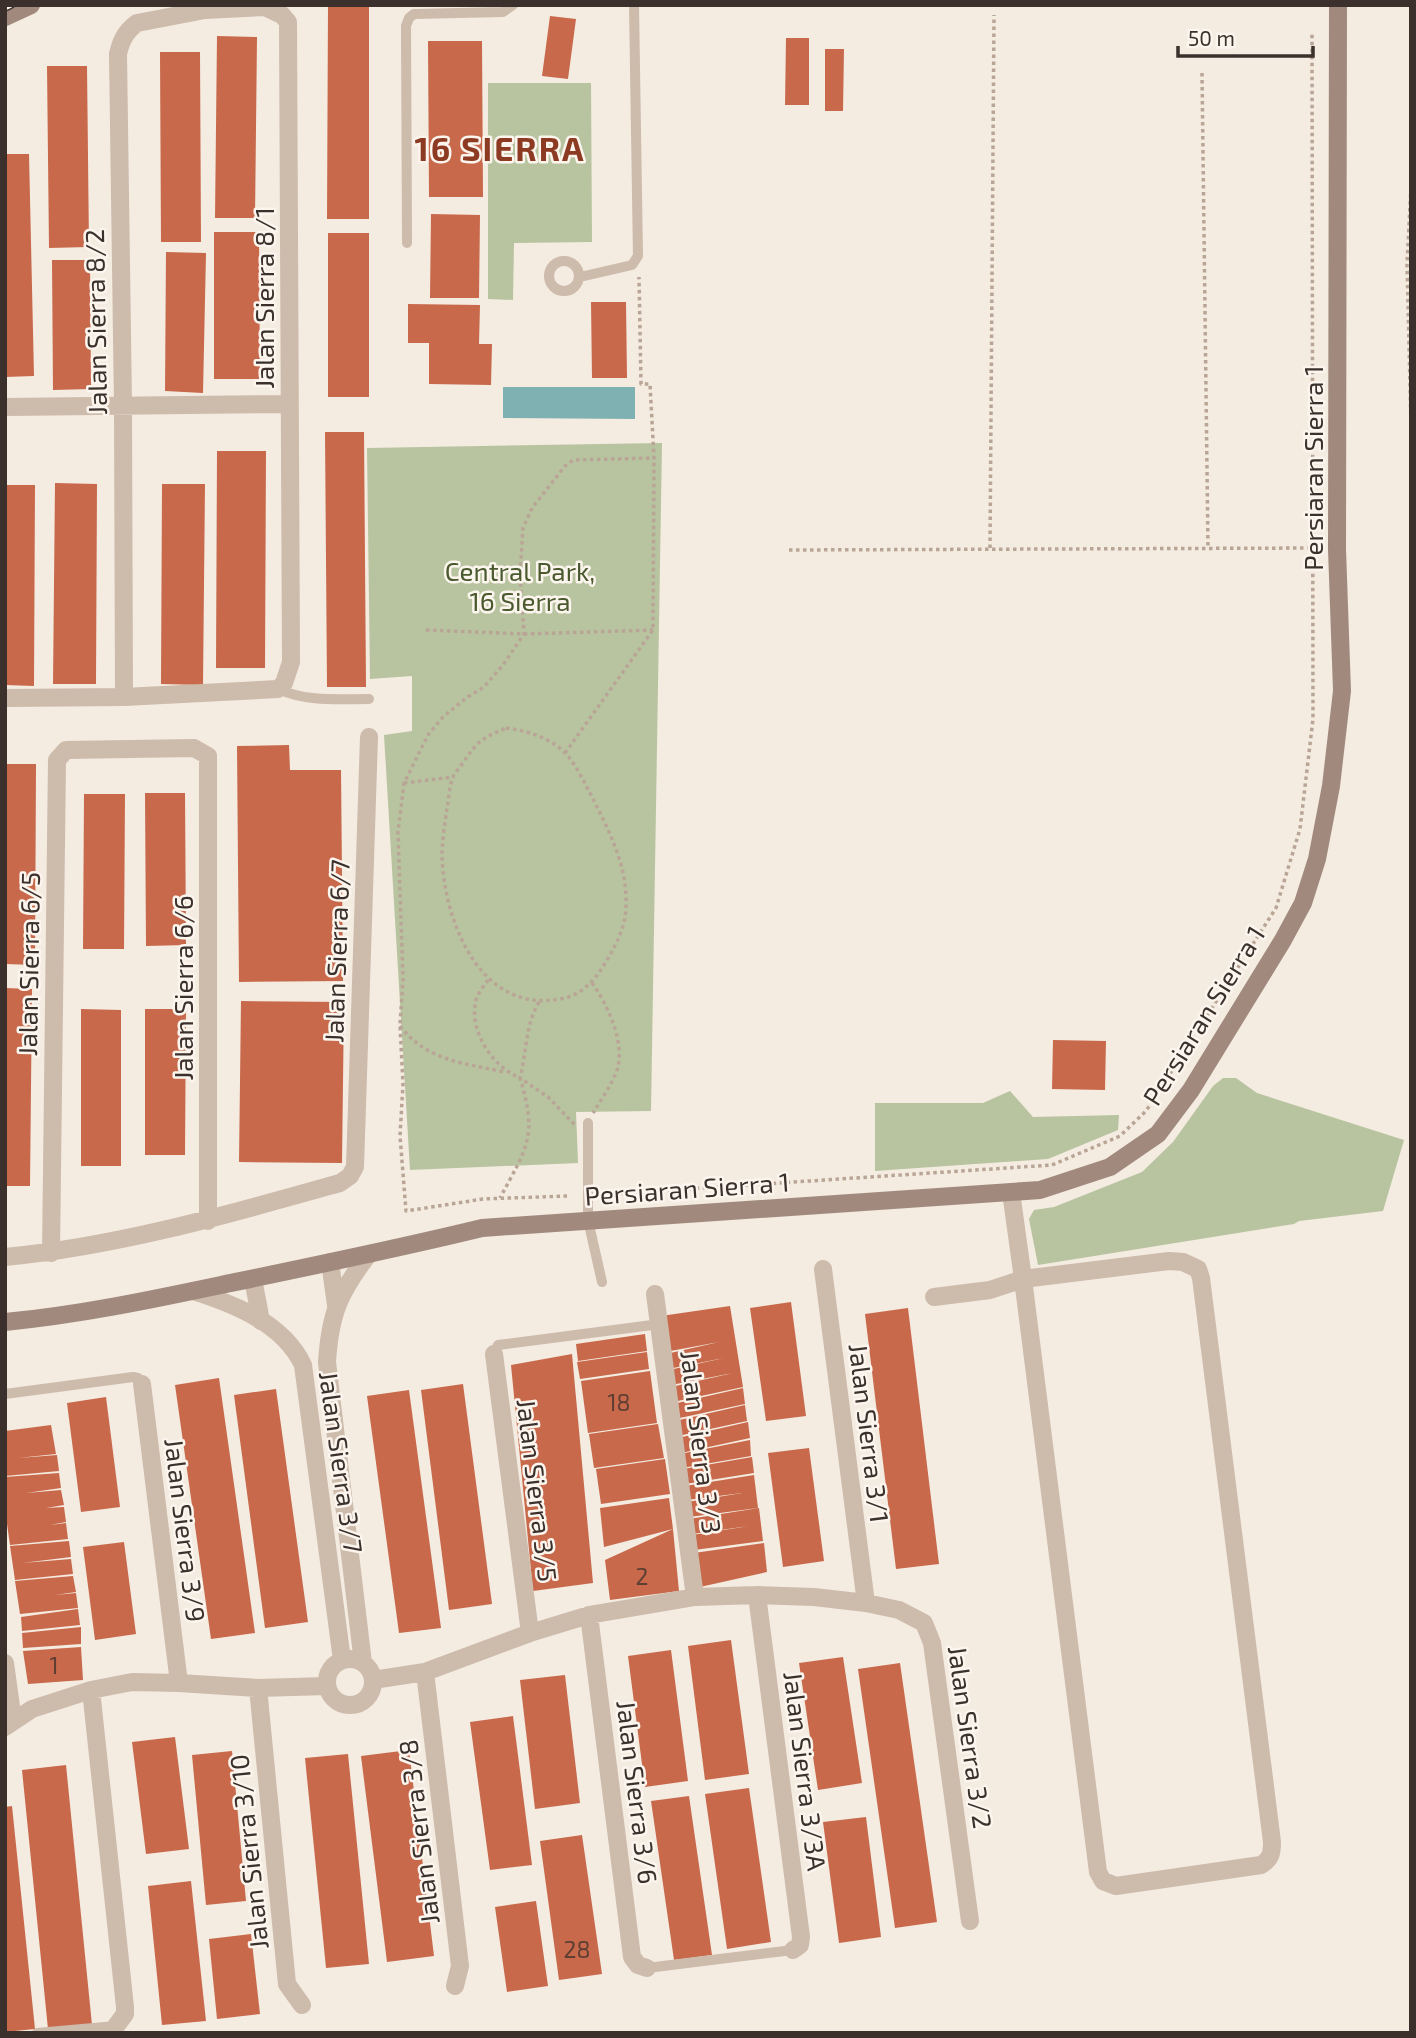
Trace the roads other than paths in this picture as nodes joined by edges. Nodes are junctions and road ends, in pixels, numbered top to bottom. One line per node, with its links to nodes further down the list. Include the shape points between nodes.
1 (31, 5): 6 (street)
2 (513, 5): 7 (lane, via 503,12 414,14 409,18)
3 (634, 5): 8 (lane, via 638,256 632,265)
4 (1338, 5): 19 (street, Persiaran Sierra 1, via 1337,549 1342,691 1317,859 1303,903 1283,940 1191,1090 1158,1134 1110,1167 1040,1190)
5 (205, 10): 9 (street, Jalan Sierra 8/1, via 265,8 288,22); 10 (street, Jalan Sierra 8/2, via 137,23 121,40 118,54)
6 (5, 17)
7 (407, 243)
8 (580, 277)
9 (289, 404): 10 (street); 12 (street, Jalan Sierra 8/1, via 290,662)
10 (123, 405): 11 (street); 13 (street, Jalan Sierra 8/2)
11 (5, 407)
12 (278, 689): 13 (street); 15 (lane, via 312,699)
13 (124, 697): 14 (street)
14 (5, 698)
15 (369, 699)
16 (369, 737): 21 (street, Jalan Sierra 6/7, via 355,1167 340,1183)
17 (57, 761): 21 (street, Jalan Sierra 6/6, via 66,750 194,748 208,756); 22 (street, Jalan Sierra 6/5)
18 (587, 1123): 20 (lane)
19 (1011, 1192): 20 (street, Persiaran Sierra 1); 28 (street)
20 (588, 1220): 23 (street, Persiaran Sierra 1, via 482,1228); 29 (lane)
21 (208, 1221): 22 (street)
22 (51, 1253): 24 (street)
23 (368, 1255): 25 (street, Persiaran Sierra 1); 33 (street, Jalan Sierra 3/7)
24 (5, 1257)
25 (330, 1262): 27 (street, Persiaran Sierra 1); 33 (street)
26 (823, 1269): 48 (street, Jalan Sierra 3/1)
27 (253, 1279): 30 (street, Persiaran Sierra 1); 34 (street)
28 (1023, 1279): 28 (street, via 1098,1872 1103,1881 1116,1886 1261,1866 1272,1853 1272,1842 1198,1269 1169,1261); 32 (street, via 990,1290)
29 (601, 1282)
30 (193, 1291): 34 (street, Jalan Sierra 3/7, via 243,1308); 35 (street, Persiaran Sierra 1)
31 (656, 1294): 36 (street, Jalan Sierra 3/3)
32 (934, 1297)
33 (335, 1305): 38 (street, Jalan Sierra 3/7)
34 (261, 1321): 39 (street, Jalan Sierra 3/7, via 296,1349)
35 (5, 1322)
36 (660, 1324): 37 (lane, via 498,1345); 47 (street, Jalan Sierra 3/3)
37 (494, 1354): 50 (street, Jalan Sierra 3/5)
38 (327, 1362): 39 (street); 42 (street, Jalan Sierra 3/7)
39 (303, 1364): 43 (street, Jalan Sierra 3/7)
40 (142, 1384): 41 (lane, via 133,1377); 56 (street, Jalan Sierra 3/9)
41 (5, 1394)
42 (338, 1455): 43 (street); 44 (street, Jalan Sierra 3/7)
43 (316, 1460): 45 (street, Jalan Sierra 3/7)
44 (351, 1560): 45 (street); 52 (street, Jalan Sierra 3/7)
45 (329, 1562): 51 (street, Jalan Sierra 3/7)
46 (757, 1595): 47 (street, Jalan Sierra 3/2); 48 (street, Jalan Sierra 3/2); 62 (street, Jalan Sierra 3/3A, via 801,1937)
47 (695, 1597): 49 (street, Jalan Sierra 3/2)
48 (866, 1603): 61 (street, Jalan Sierra 3/2, via 899,1610 924,1623 932,1643)
49 (589, 1615): 50 (street, Jalan Sierra 3/2); 63 (street, Jalan Sierra 3/6, via 632,1957)
50 (530, 1633): 54 (street, Jalan Sierra 3/2)
51 (342, 1660): 52 (street); 57 (street, via 330,1671)
52 (363, 1662): 55 (street)
53 (5, 1663): 60 (street)
54 (425, 1672): 55 (street, Jalan Sierra 3/2); 64 (street, Jalan Sierra 3/8, via 460,1966)
55 (373, 1680): 57 (street, via 369,1696 357,1705 341,1704)
56 (179, 1683): 58 (street); 59 (street, via 132,1682)
57 (327, 1686): 58 (street)
58 (258, 1688): 65 (street, Jalan Sierra 3/10, via 287,1984)
59 (91, 1690): 60 (street, via 32,1709); 66 (street, via 125,2007)
60 (9, 1724)
61 (970, 1921)
62 (793, 1950): 63 (lane)
63 (647, 1968)
64 (455, 1986)
65 (302, 2006)
66 (116, 2026): 67 (lane)
67 (37, 2033)

